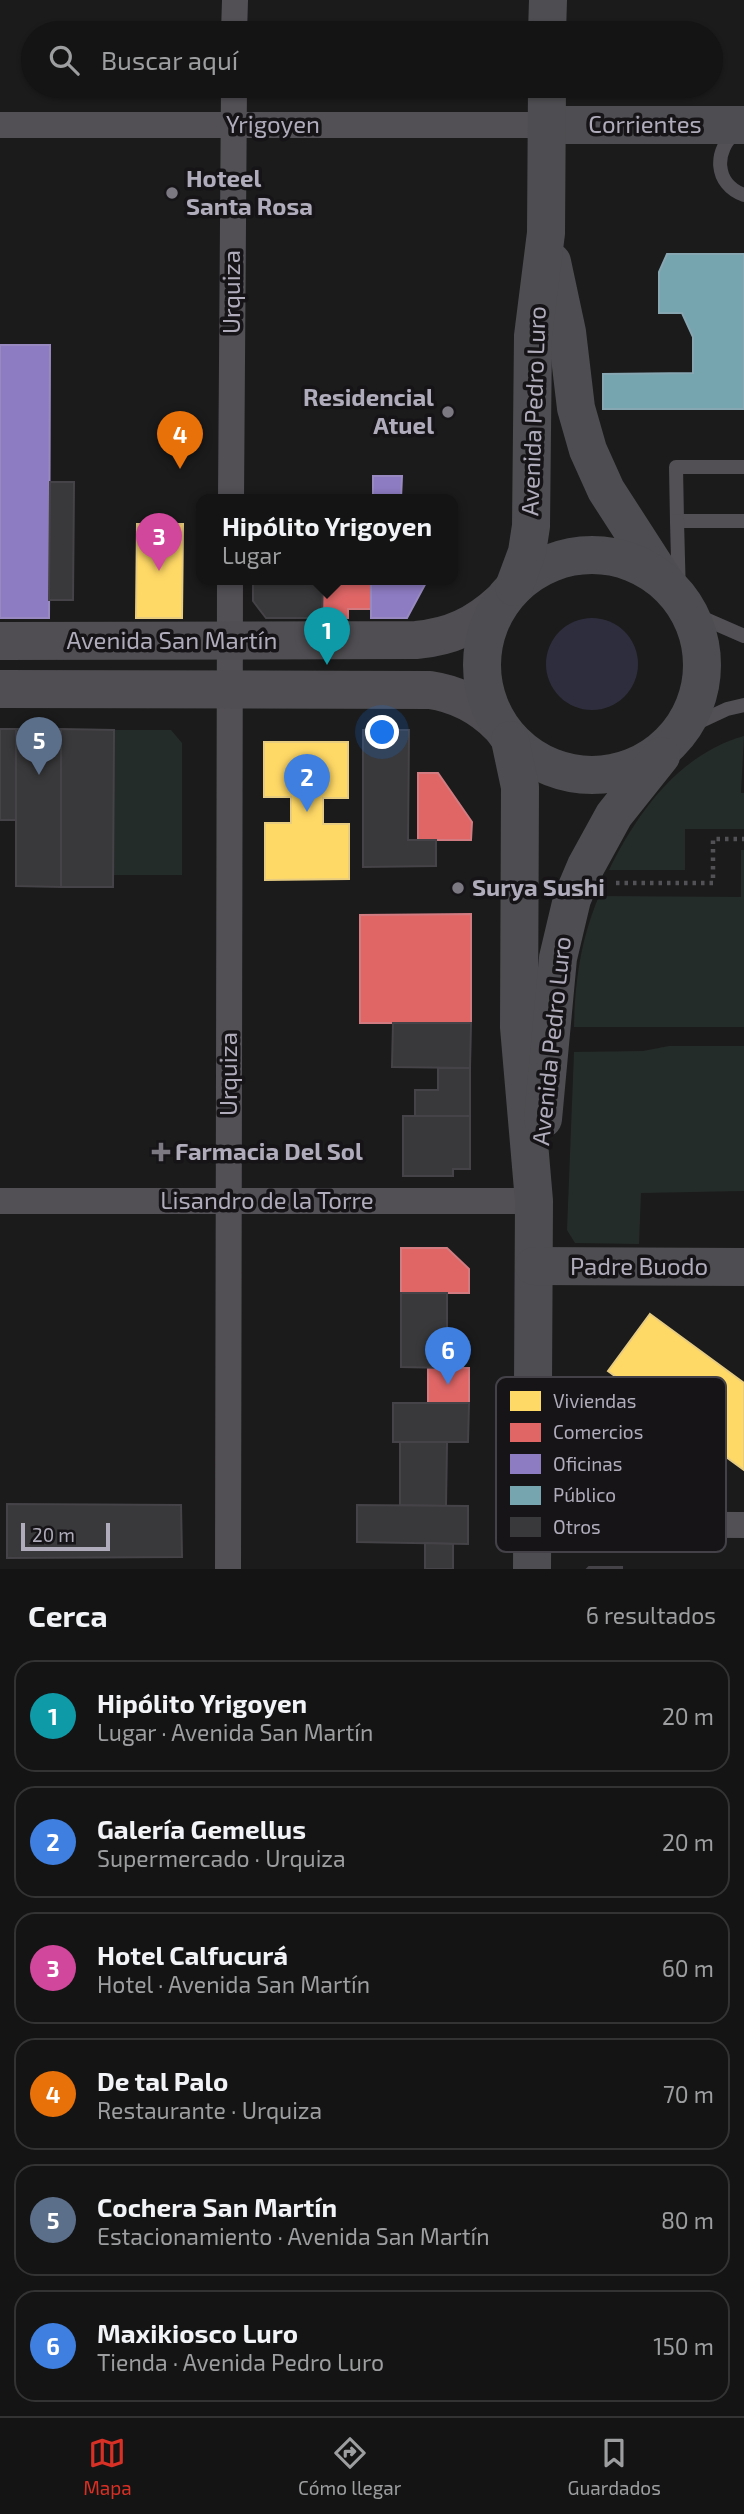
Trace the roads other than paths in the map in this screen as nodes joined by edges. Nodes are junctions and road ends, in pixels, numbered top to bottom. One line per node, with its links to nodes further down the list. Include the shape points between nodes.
1 (234, 0): 3 (street)
2 (548, 0): 4 (main road)
3 (234, 21)
4 (547, 21)
5 (234, 98): 8 (street, Urquiza)
6 (547, 98): 9 (main road, Avenida Pedro Luro)
7 (0, 125): 8 (street, Yrigoyen)
8 (233, 125): 9 (street, Yrigoyen); 14 (street, Urquiza)
9 (547, 125): 10 (main road, Corrientes); 12 (main road, Avenida Pedro Luro)
10 (744, 126): 11 (lane, via 726,142 720,161 724,181)
11 (744, 195)
12 (546, 233): 18 (main road, Avenida Pedro Luro, via 533,336 531,526 527,552); 19 (main road, Avenida Pedro Luro, via 587,450 610,498)
13 (744, 467): 15 (lane, via 676,467)
14 (230, 494)
15 (677, 521): 16 (lane); 19 (lane)
16 (744, 521)
17 (230, 585): 21 (street, Urquiza)
18 (508, 594): 19 (main road, via 545,565 599,555 636,564); 21 (main road, Avenida San Martín, via 470,626 430,639); 26 (main road, via 489,626 482,653 484,691)
19 (678, 598): 20 (lane); 27 (main road, via 701,645 702,672 698,698)
20 (744, 636)
21 (229, 640): 22 (main road, Avenida San Martín); 24 (street, Urquiza)
22 (0, 641)
23 (0, 689): 24 (main road, Avenida San Martín)
24 (229, 689): 26 (main road, Avenida San Martín, via 437,691 470,702); 29 (street, Urquiza)
25 (744, 705): 27 (lane)
26 (505, 732): 27 (main road, via 539,762 590,775 634,767); 30 (main road, Avenida Pedro Luro, via 520,787 519,1027)
27 (676, 736): 30 (main road, Avenida Pedro Luro, via 618,809 570,906 558,958)
28 (0, 1201): 29 (street, Lisandro de la Torre)
29 (229, 1201): 30 (street, Lisandro de la Torre); 36 (street, Urquiza)
30 (534, 1201): 31 (main road, Avenida Pedro Luro)
31 (534, 1266): 32 (main road, Padre Buodo); 33 (main road, Avenida Pedro Luro)
32 (744, 1267)
33 (533, 1377)
34 (726, 1525): 35 (street)
35 (744, 1525)
36 (228, 1569)

